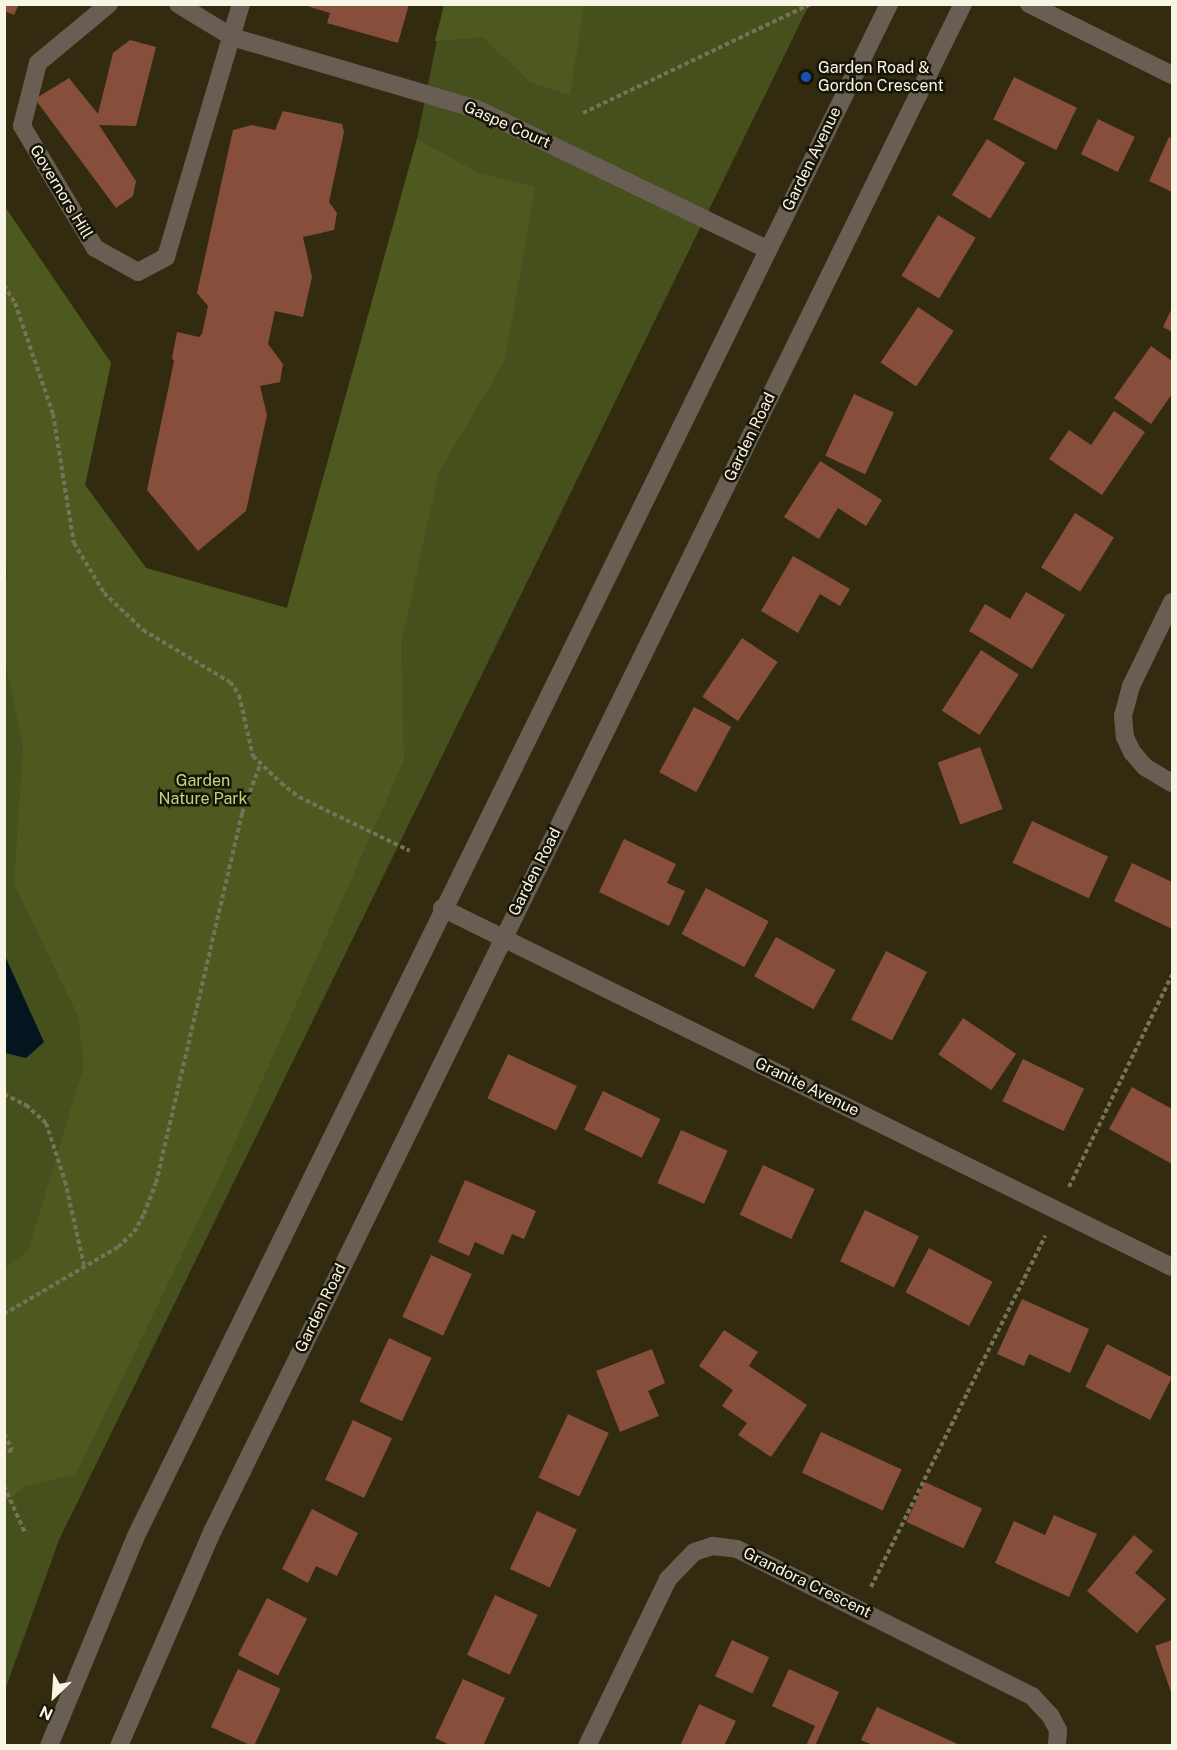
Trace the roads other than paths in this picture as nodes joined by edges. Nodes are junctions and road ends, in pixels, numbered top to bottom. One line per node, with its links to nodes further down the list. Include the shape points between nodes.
1 (109, 4): 7 (street, Governors Hill, via 38,63 22,126 95,248 138,272 166,257)
2 (178, 4): 7 (street)
3 (242, 4): 7 (street, Governors Hill)
4 (889, 4): 9 (street, Garden Avenue)
5 (963, 4): 13 (street, Garden Road)
6 (1029, 4): 8 (street)
7 (232, 37): 9 (street, Gaspe Court, via 477,109)
8 (1173, 75)
9 (767, 249): 12 (street)
10 (1173, 602): 11 (street, via 1131,686 1123,716 1125,737 1132,752 1145,767)
11 (1173, 783)
12 (442, 908): 13 (street, Granite Avenue); 15 (street, via 135,1538)
13 (502, 938): 14 (street, Granite Avenue); 16 (street, Garden Road, via 213,1530)
14 (1173, 1267)
15 (49, 1746)
16 (119, 1746)
17 (586, 1746): 18 (street, Grandora Crescent, via 668,1579 694,1552 713,1546 737,1549 1032,1696 1058,1730)
18 (1057, 1746)

